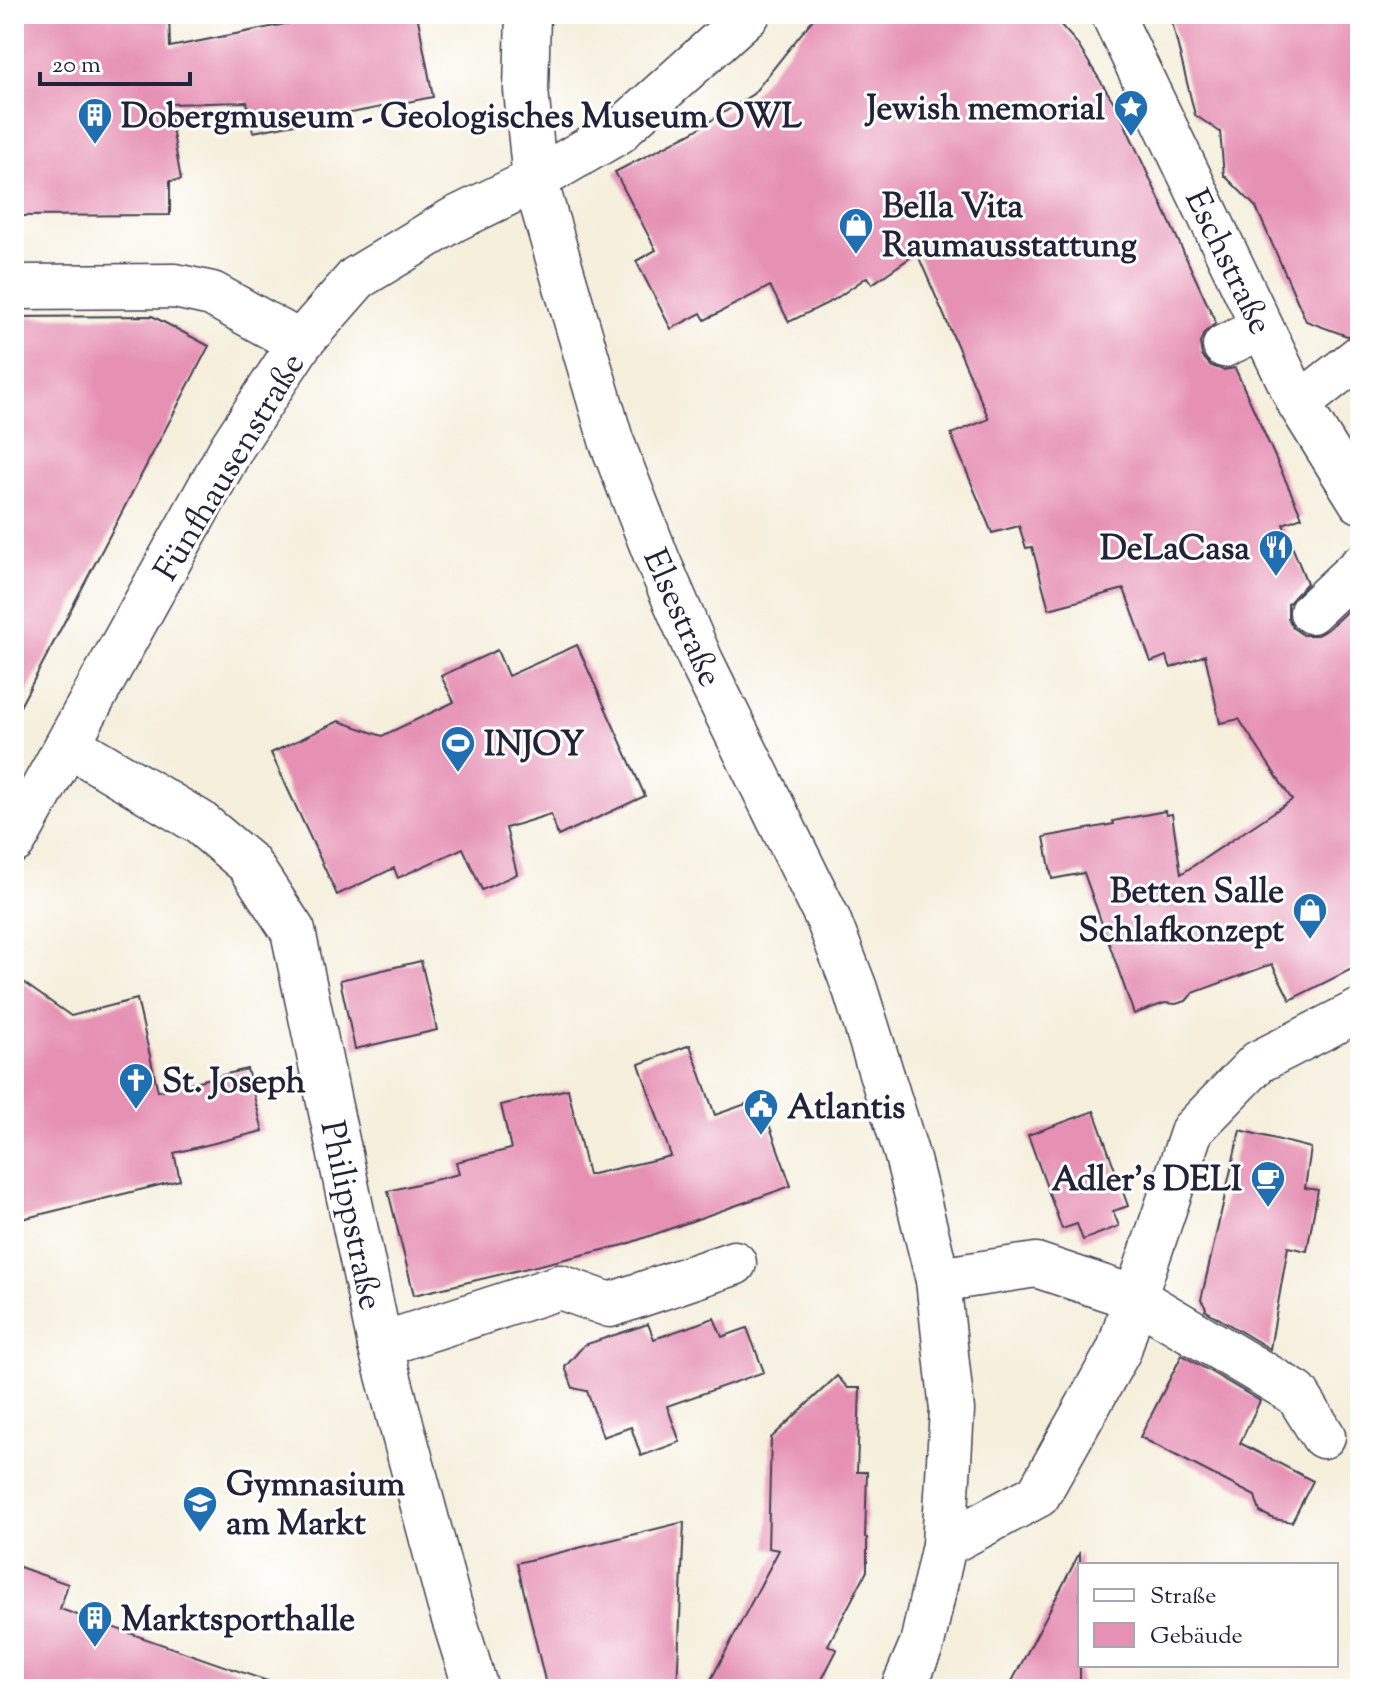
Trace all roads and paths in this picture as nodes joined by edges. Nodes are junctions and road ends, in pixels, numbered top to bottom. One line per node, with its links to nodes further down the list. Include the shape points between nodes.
1 (528, 14): 5 (street, Elsestraße, via 526,90)
2 (749, 14): 4 (street)
3 (1112, 14): 7 (street, Eschstraße)
4 (618, 132): 5 (street, Fünfhausenstraße)
5 (535, 180): 8 (street, Fünfhausenstraße, via 453,220 357,278); 19 (street, Elsestraße, via 611,440 658,561 701,661 828,919 855,989 919,1198)
6 (14, 287): 8 (street, via 175,286 212,294)
7 (1262, 328): 9 (street); 11 (street, Eschstraße)
8 (300, 343): 15 (street, Fünfhausenstraße, via 232,447)
9 (1224, 346)
10 (1360, 356): 11 (street)
11 (1299, 404): 12 (street, Eschstraße)
12 (1360, 502)
13 (1360, 566): 14 (street)
14 (1311, 612)
15 (69, 745): 16 (street, Fünfhausenstraße); 21 (street, Philippstraße, via 199,822 249,864 293,931)
16 (14, 841)
17 (1360, 1010): 20 (street, via 1258,1062 1192,1130)
18 (734, 1263): 21 (street, via 610,1305 560,1287)
19 (938, 1280): 20 (street, via 1036,1265); 23 (street, Elsestraße, via 952,1410)
20 (1135, 1298): 22 (street, via 1297,1394); 23 (street, via 1119,1350 1038,1495)
21 (380, 1345): 24 (street, Philippstraße)
22 (1323, 1436)
23 (944, 1545): 25 (street, Elsestraße, via 922,1644)
24 (476, 1689)
25 (903, 1689)

